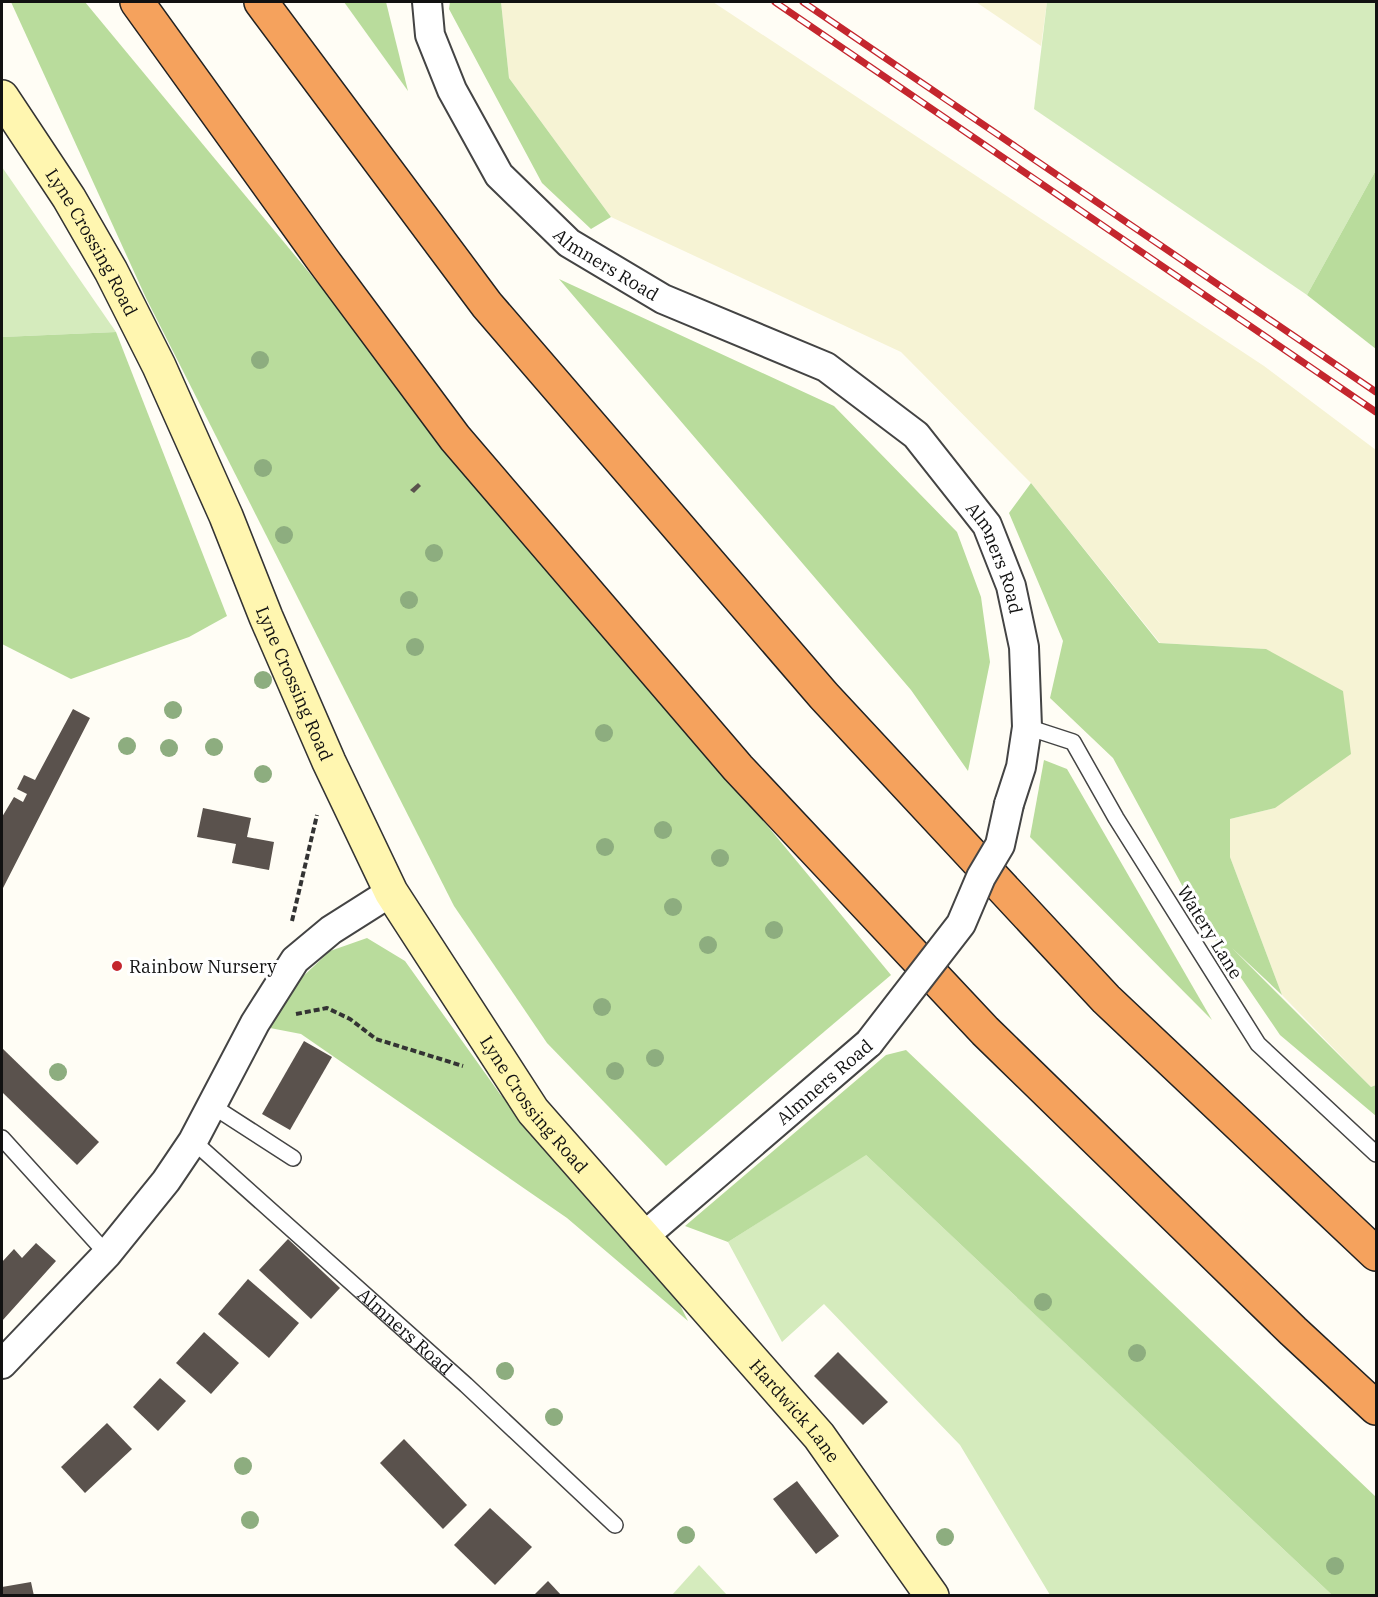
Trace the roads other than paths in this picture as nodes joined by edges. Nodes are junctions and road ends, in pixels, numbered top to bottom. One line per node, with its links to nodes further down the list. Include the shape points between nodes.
1 (137, 2): 16 (highway, via 322,260 456,438 738,768 985,1030)
2 (261, 2): 14 (highway, via 487,305 824,696 1106,999)
3 (427, 2): 5 (street, Almners Road, via 430,35 452,90 499,175 569,243 663,299 826,367 916,435 987,525 1011,586 1024,647)
4 (2, 97): 6 (street, Lyne Crossing Road, via 85,226 159,366 329,762)
5 (1027, 727): 10 (lane, Watery Lane, via 1073,742 1116,818 1258,1044); 12 (street, Almners Road, bridge, via 1000,845 981,877 962,924 869,1043)
6 (391, 892): 7 (street, via 331,930 295,960 255,1023); 12 (street, Lyne Crossing Road, via 533,1111)
7 (211, 1105): 9 (street); 11 (lane)
8 (2, 1138): 13 (lane)
9 (193, 1141): 13 (street); 17 (lane, Almners Road, via 466,1385)
10 (1377, 1154)
11 (293, 1158)
12 (642, 1238): 18 (street, Hardwick Lane, via 819,1436)
13 (107, 1254): 15 (street)
14 (1377, 1254)
15 (2, 1364)
16 (1377, 1408)
17 (615, 1525)
18 (932, 1596)

